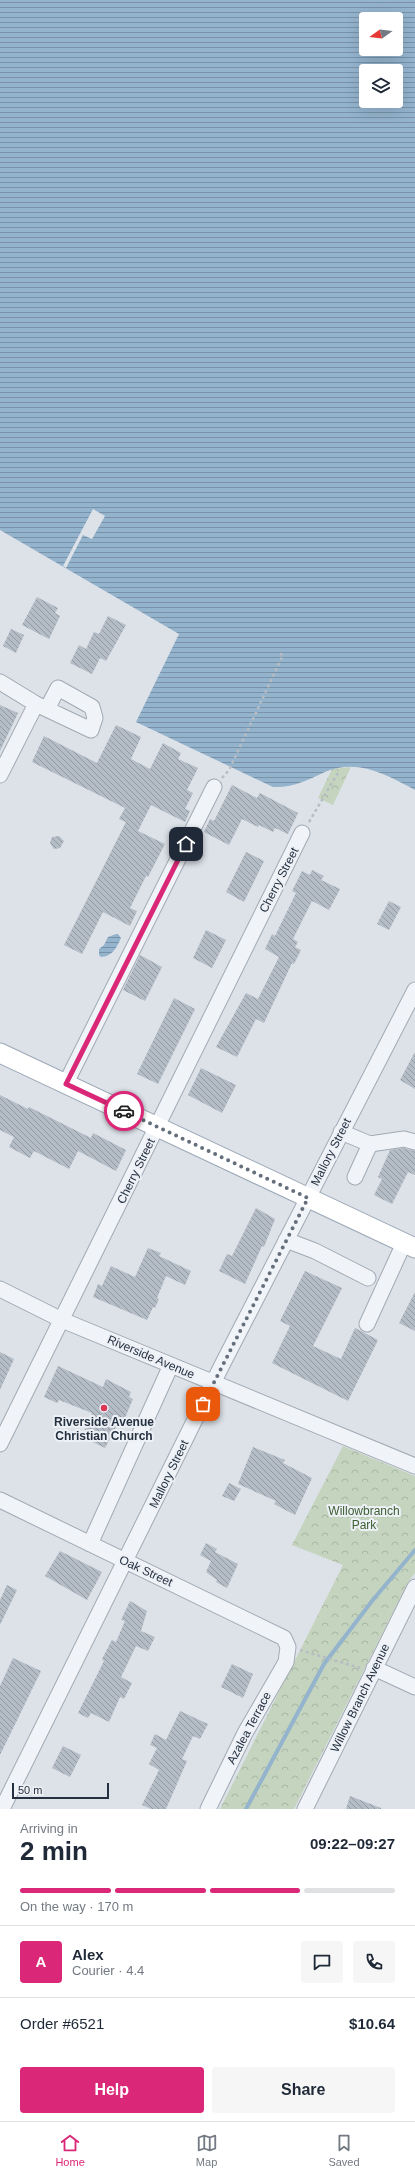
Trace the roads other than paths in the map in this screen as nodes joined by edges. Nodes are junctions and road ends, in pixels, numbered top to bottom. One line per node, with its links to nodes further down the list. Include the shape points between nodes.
1 (0, 682): 2 (street)
2 (41, 706): 2 (street, via 91,730 95,718 92,707 58,688); 3 (street)
3 (0, 775)
4 (214, 788): 8 (street)
5 (302, 833): 9 (street, Cherry Street)
6 (415, 990): 10 (street, Mallory Street)
7 (0, 1053): 8 (main road)
8 (66, 1084): 9 (main road)
9 (157, 1127): 14 (main road); 19 (street, Cherry Street)
10 (341, 1132): 12 (street); 14 (street, Mallory Street)
11 (415, 1142): 12 (street, via 404,1138)
12 (370, 1144): 13 (street)
13 (354, 1177)
14 (308, 1198): 15 (street, Mallory Street); 16 (main road)
15 (286, 1240): 17 (street, via 316,1251); 22 (street, Mallory Street)
16 (410, 1245): 20 (street)
17 (368, 1278)
18 (0, 1289): 19 (street, Riverside Avenue)
19 (62, 1320): 21 (street, Riverside Avenue); 23 (street, Cherry Street)
20 (367, 1324)
21 (171, 1365): 22 (street, Riverside Avenue); 26 (street)
22 (214, 1383): 24 (street, Riverside Avenue); 27 (street, Mallory Street)
23 (0, 1444)
24 (415, 1466)
25 (0, 1500): 26 (street, Oak Street)
26 (90, 1544): 27 (street, Oak Street)
27 (125, 1562): 29 (street, Oak Street, via 275,1633 284,1638); 32 (street, Mallory Street)
28 (415, 1587): 30 (street, Willow Branch Avenue)
29 (288, 1647): 33 (street, Azalea Terrace, via 286,1662 245,1733)
30 (370, 1669): 31 (street); 34 (street, Willow Branch Avenue)
31 (415, 1687)
32 (2, 1809)
33 (208, 1809)
34 (305, 1809)

